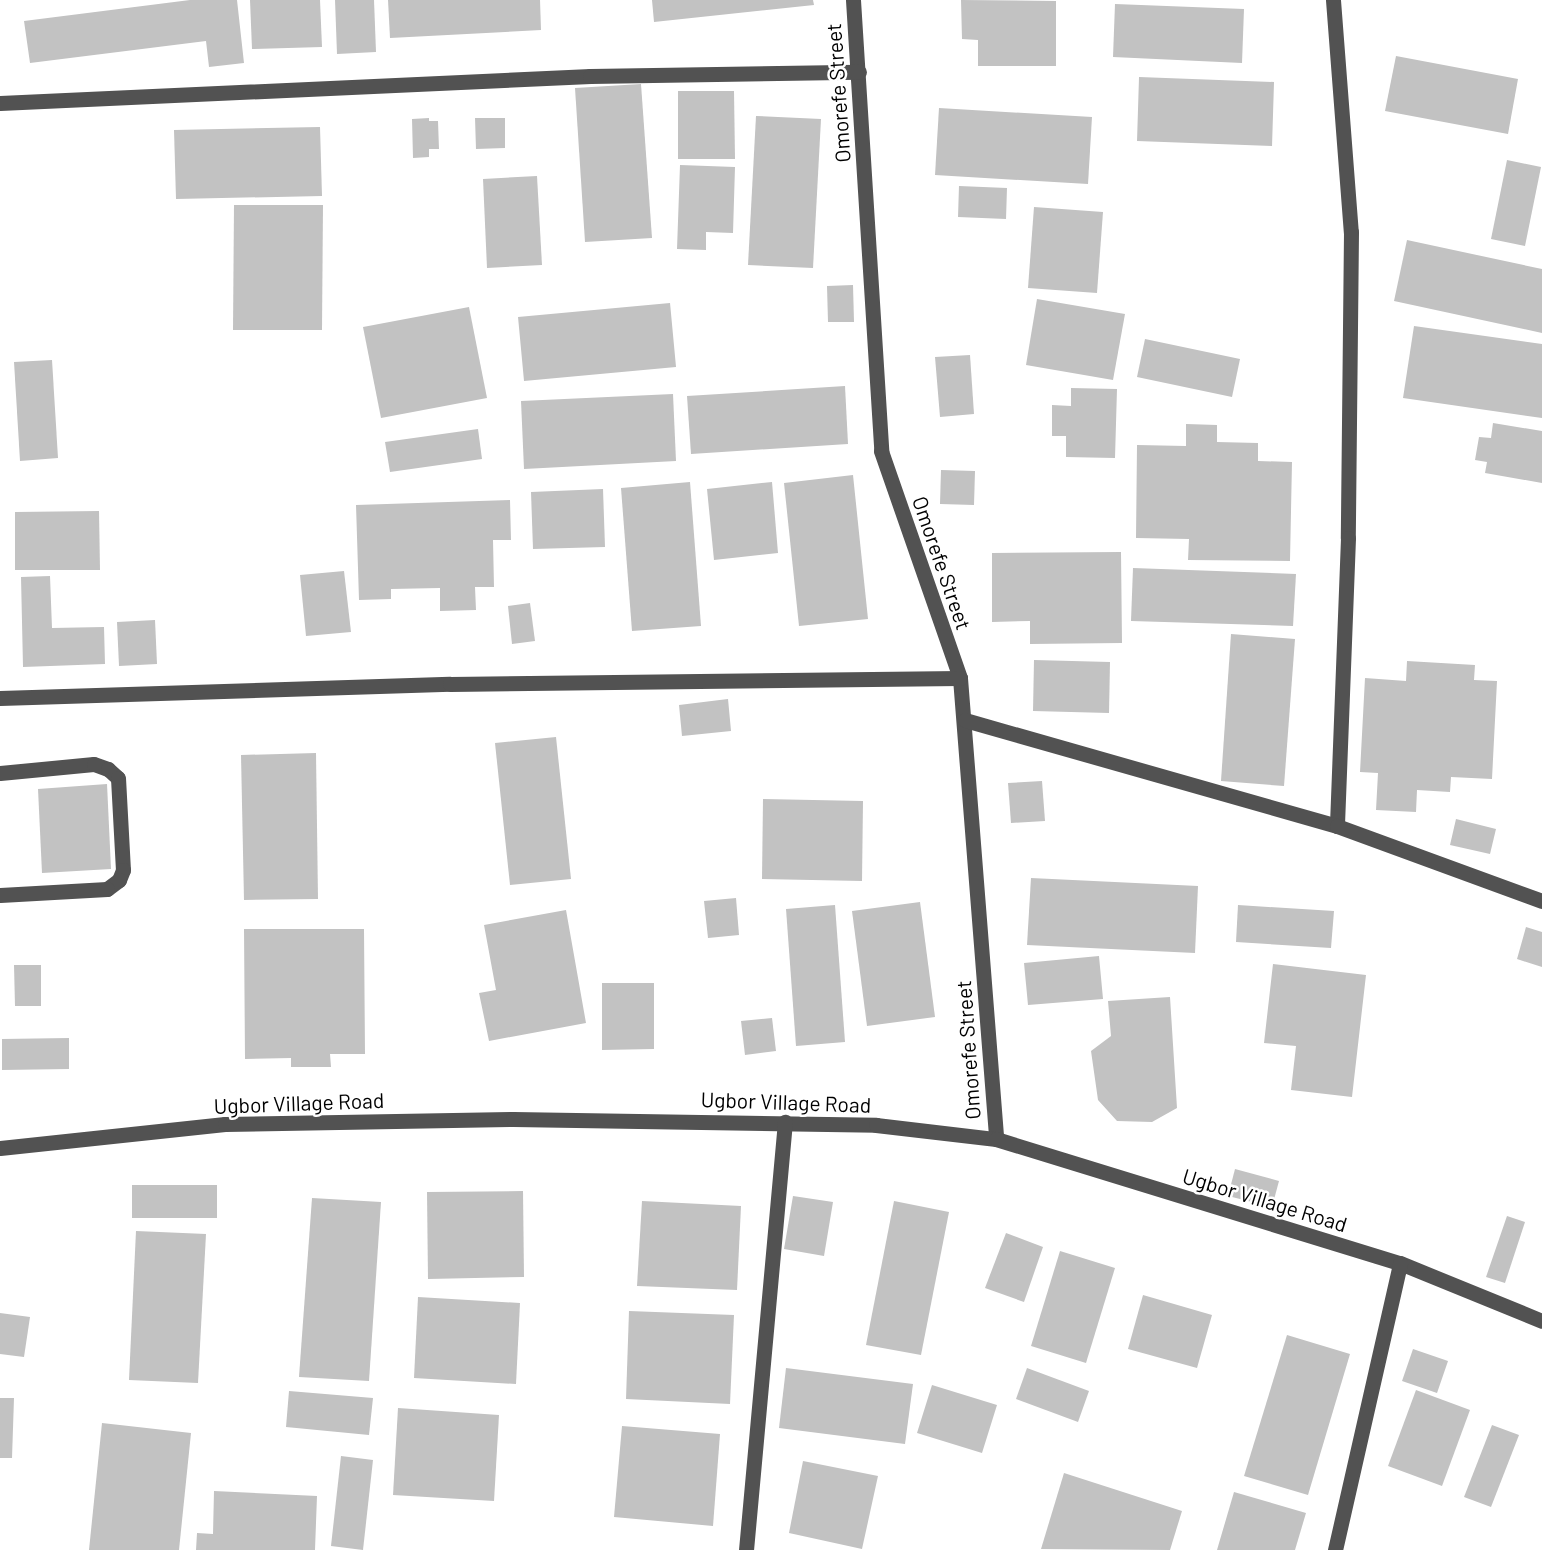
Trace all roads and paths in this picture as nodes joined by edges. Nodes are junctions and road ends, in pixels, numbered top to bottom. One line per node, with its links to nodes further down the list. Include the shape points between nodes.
1 (853, 0): 3 (street, Omorefe Street)
2 (1333, 0): 9 (street, via 1352,232 1348,538)
3 (859, 72): 4 (street, via 590,76); 5 (street, Omorefe Street, via 881,451)
4 (0, 103)
5 (960, 678): 6 (street, via 450,684); 7 (street, Omorefe Street)
6 (0, 698)
7 (965, 720): 9 (street); 13 (street, Omorefe Street)
8 (0, 773): 10 (street, via 94,764 108,769 118,778 123,870 119,880 106,889)
9 (1337, 826): 11 (street)
10 (0, 895)
11 (1542, 901)
12 (785, 1122): 13 (street, Ugbor Village Road, via 876,1125); 14 (street, Ugbor Village Road, via 513,1119 225,1124); 17 (street)
13 (996, 1139): 15 (street, Ugbor Village Road)
14 (0, 1148)
15 (1400, 1263): 16 (street, Ugbor Village Road); 18 (street)
16 (1542, 1321)
17 (746, 1550)
18 (1335, 1550)

